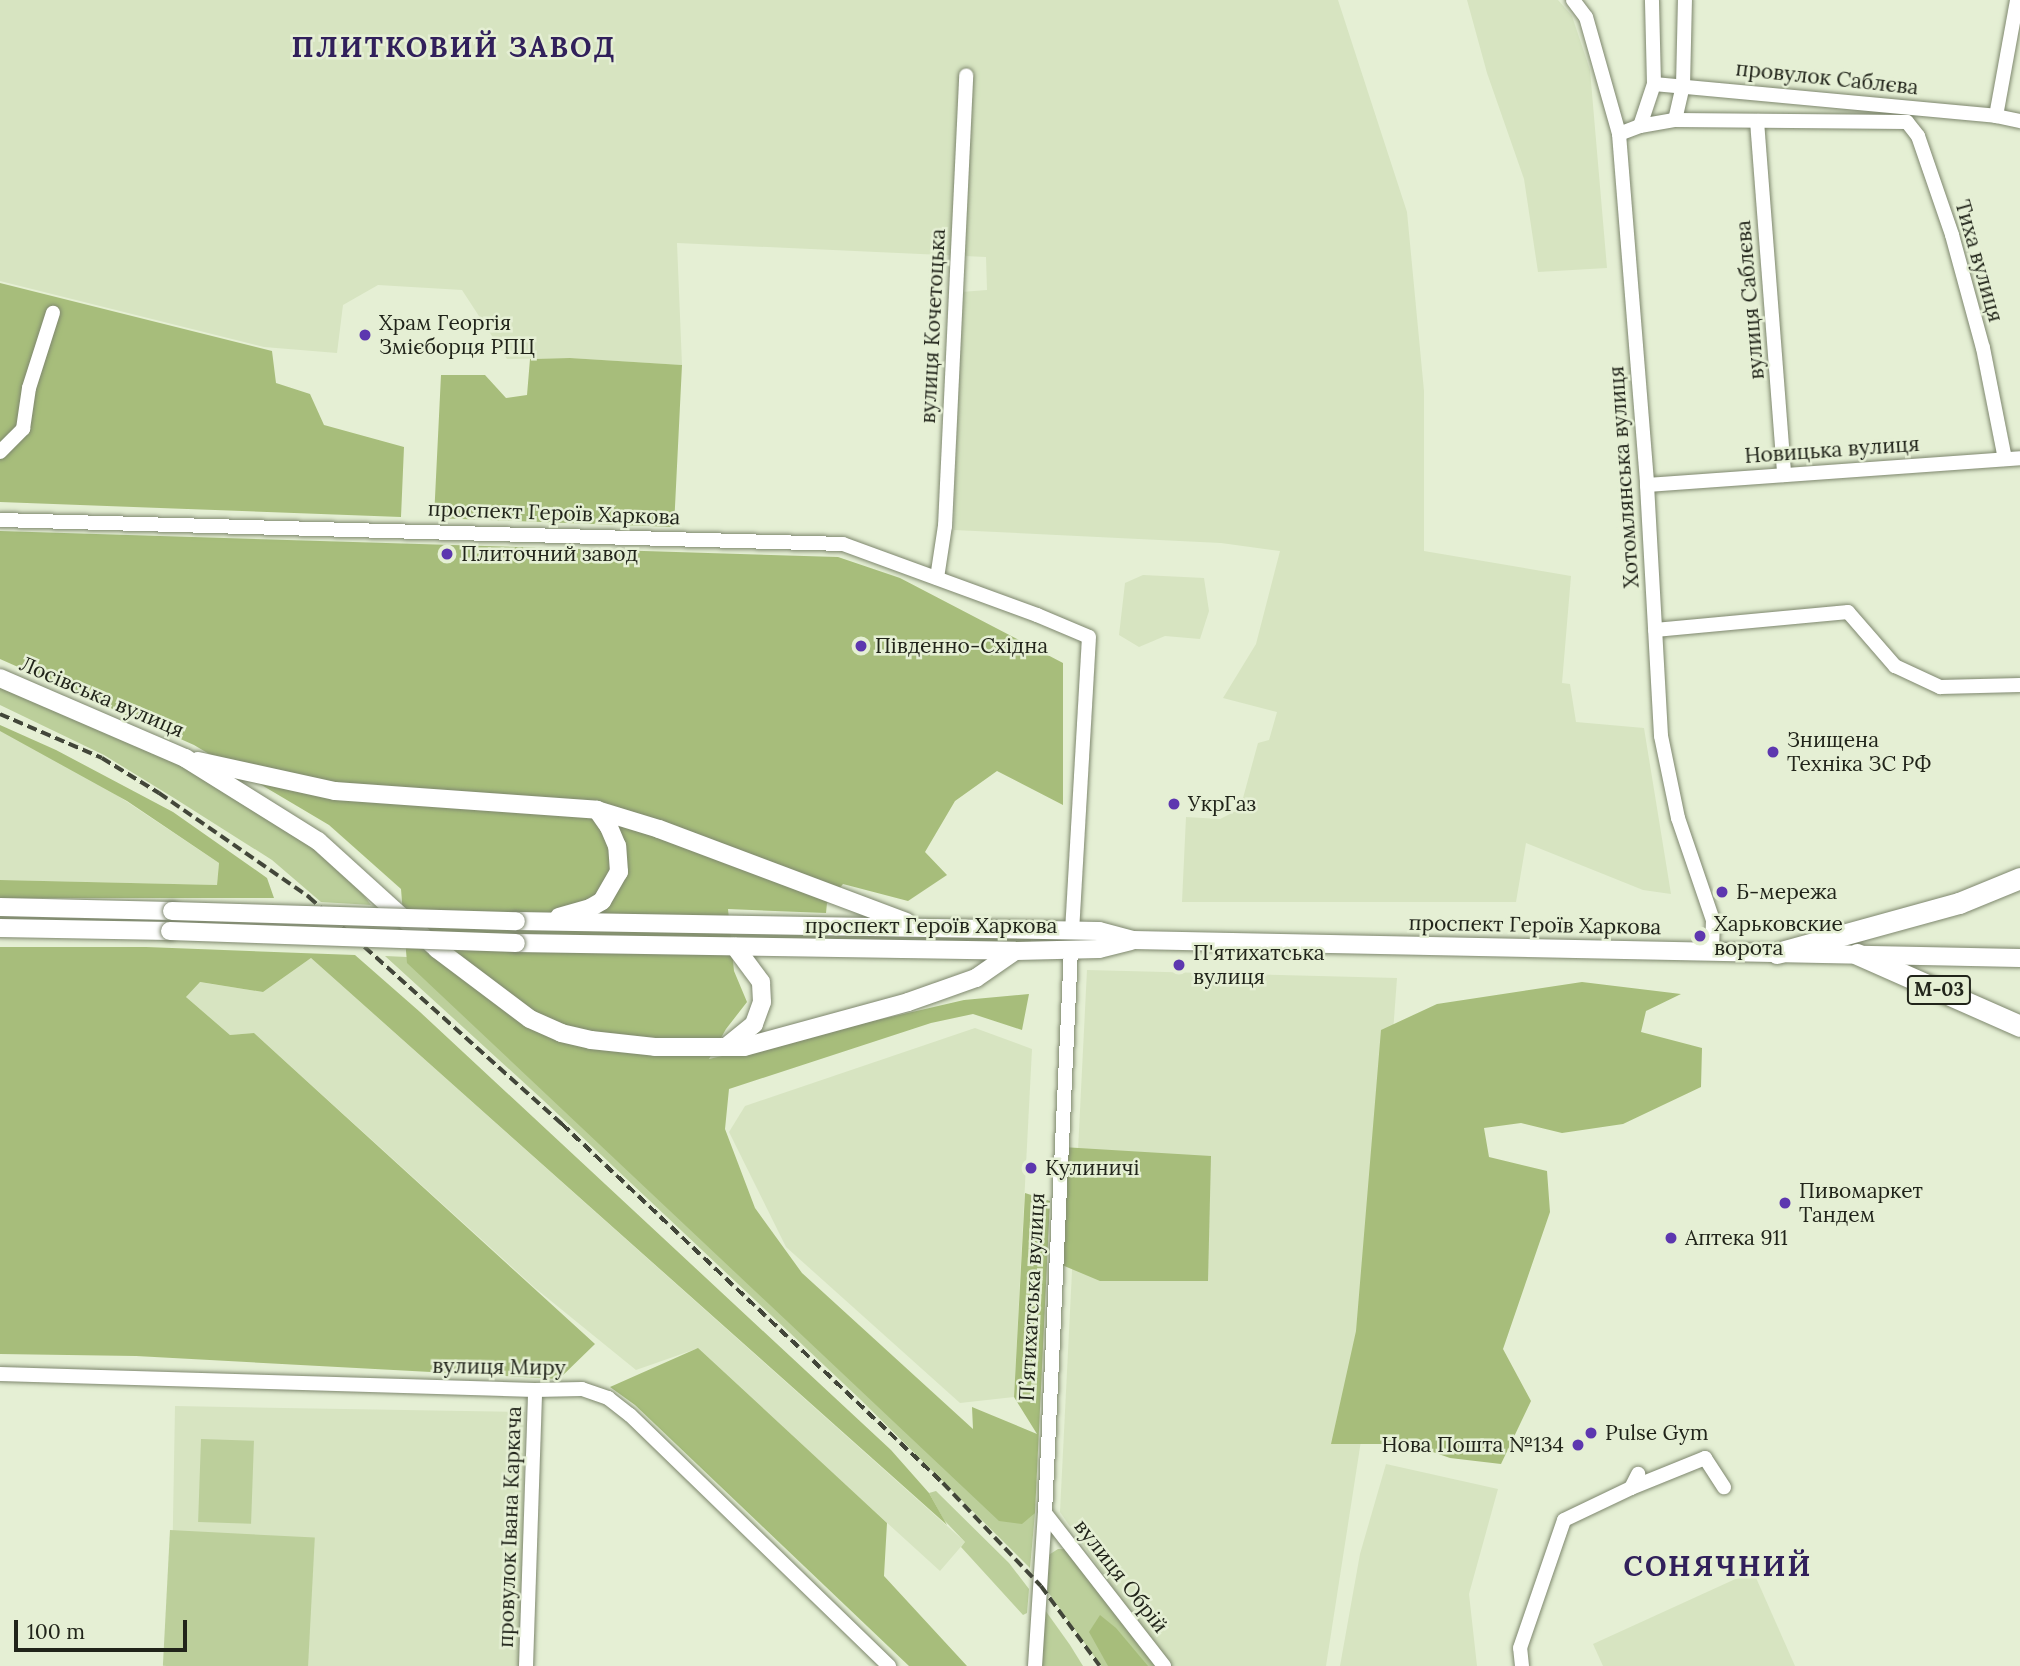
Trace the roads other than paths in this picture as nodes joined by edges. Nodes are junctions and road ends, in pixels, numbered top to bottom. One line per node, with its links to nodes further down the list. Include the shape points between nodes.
1 (1573, 0): 13 (street, Хотомлянська вулиця, via 1586,17)
2 (1652, 0): 6 (street)
3 (1685, 0): 7 (street)
4 (2017, 0): 8 (street)
5 (966, 75): 20 (street, вулиця Кочетоцька, via 945,526)
6 (1654, 84): 7 (street, провулок Саблєва); 12 (street)
7 (1683, 86): 8 (street, провулок Саблєва); 9 (street)
8 (1996, 116): 11 (street, провулок Саблєва)
9 (1675, 120): 10 (street); 12 (street)
10 (1757, 121): 16 (street, Тиха вулиця, via 1908,122 1918,136 1952,235); 17 (street, вулиця Саблєва)
11 (2020, 121)
12 (1640, 126): 13 (street)
13 (1619, 134): 18 (street, Хотомлянська вулиця)
14 (53, 313): 15 (street, via 29,388 23,429)
15 (0, 452)
16 (2013, 458): 17 (street, Новицька вулиця)
17 (1784, 475): 18 (street, Новицька вулиця)
18 (1647, 485): 21 (street, Хотомлянська вулиця)
19 (0, 520): 20 (street, проспект Героїв Харкова, via 843,544)
20 (937, 579): 22 (street, проспект Героїв Харкова)
21 (1656, 630): 24 (street, via 1848,612 1895,666 1940,687); 37 (street, Хотомлянська вулиця, via 1661,736 1678,818 1713,920)
22 (1089, 637): 32 (street, П’ятихатська вулиця)
23 (0, 678): 25 (main road, Лосівська вулиця)
24 (2020, 685)
25 (185, 758): 26 (main road, via 335,791); 42 (main road, via 318,841 437,949 530,1019 591,1040 655,1047)
26 (597, 810): 29 (main road, via 617,846 619,872 601,901 590,908); 30 (main road)
27 (2020, 878): 38 (highway, via 1959,903)
28 (0, 907): 29 (main road, проспект Героїв Харкова, bridge)
29 (539, 922): 30 (main road, проспект Героїв Харкова)
30 (916, 926): 32 (main road, проспект Героїв Харкова)
31 (0, 928): 34 (main road, проспект Героїв Харкова, bridge)
32 (1072, 931): 33 (main road, проспект Героїв Харкова, via 1099,931); 35 (main road, П’ятихатська вулиця)
33 (1133, 940): 35 (main road, проспект Героїв Харкова); 37 (main road, проспект Героїв Харкова)
34 (735, 947): 36 (main road, проспект Героїв Харкова); 42 (main road, via 761,982 762,1002 754,1024)
35 (1071, 950): 36 (main road, проспект Героїв Харкова); 48 (street, П’ятихатська вулиця)
36 (1015, 951): 42 (main road, via 975,978 908,1002 744,1047)
37 (1712, 952): 38 (main road, проспект Героїв Харкова)
38 (1777, 953): 39 (main road, проспект Героїв Харкова)
39 (1857, 954): 40 (main road, проспект Героїв Харкова); 41 (highway, М-03)
40 (2020, 958)
41 (2020, 1026)
42 (726, 1047)
43 (0, 1374): 44 (street, вулиця Миру)
44 (535, 1390): 49 (street, провулок Івана Каркача); 50 (street, вулиця Миру, via 582,1388 608,1398 630,1415)
45 (1638, 1474): 47 (street)
46 (1724, 1487): 47 (street, via 1705,1458)
47 (1631, 1488): 53 (street, via 1564,1520 1520,1648)
48 (1045, 1513): 51 (street, П’ятихатська вулиця); 52 (street, вулиця Обрій)
49 (526, 1666)
50 (889, 1666)
51 (1035, 1666)
52 (1164, 1666)
53 (1522, 1666)

